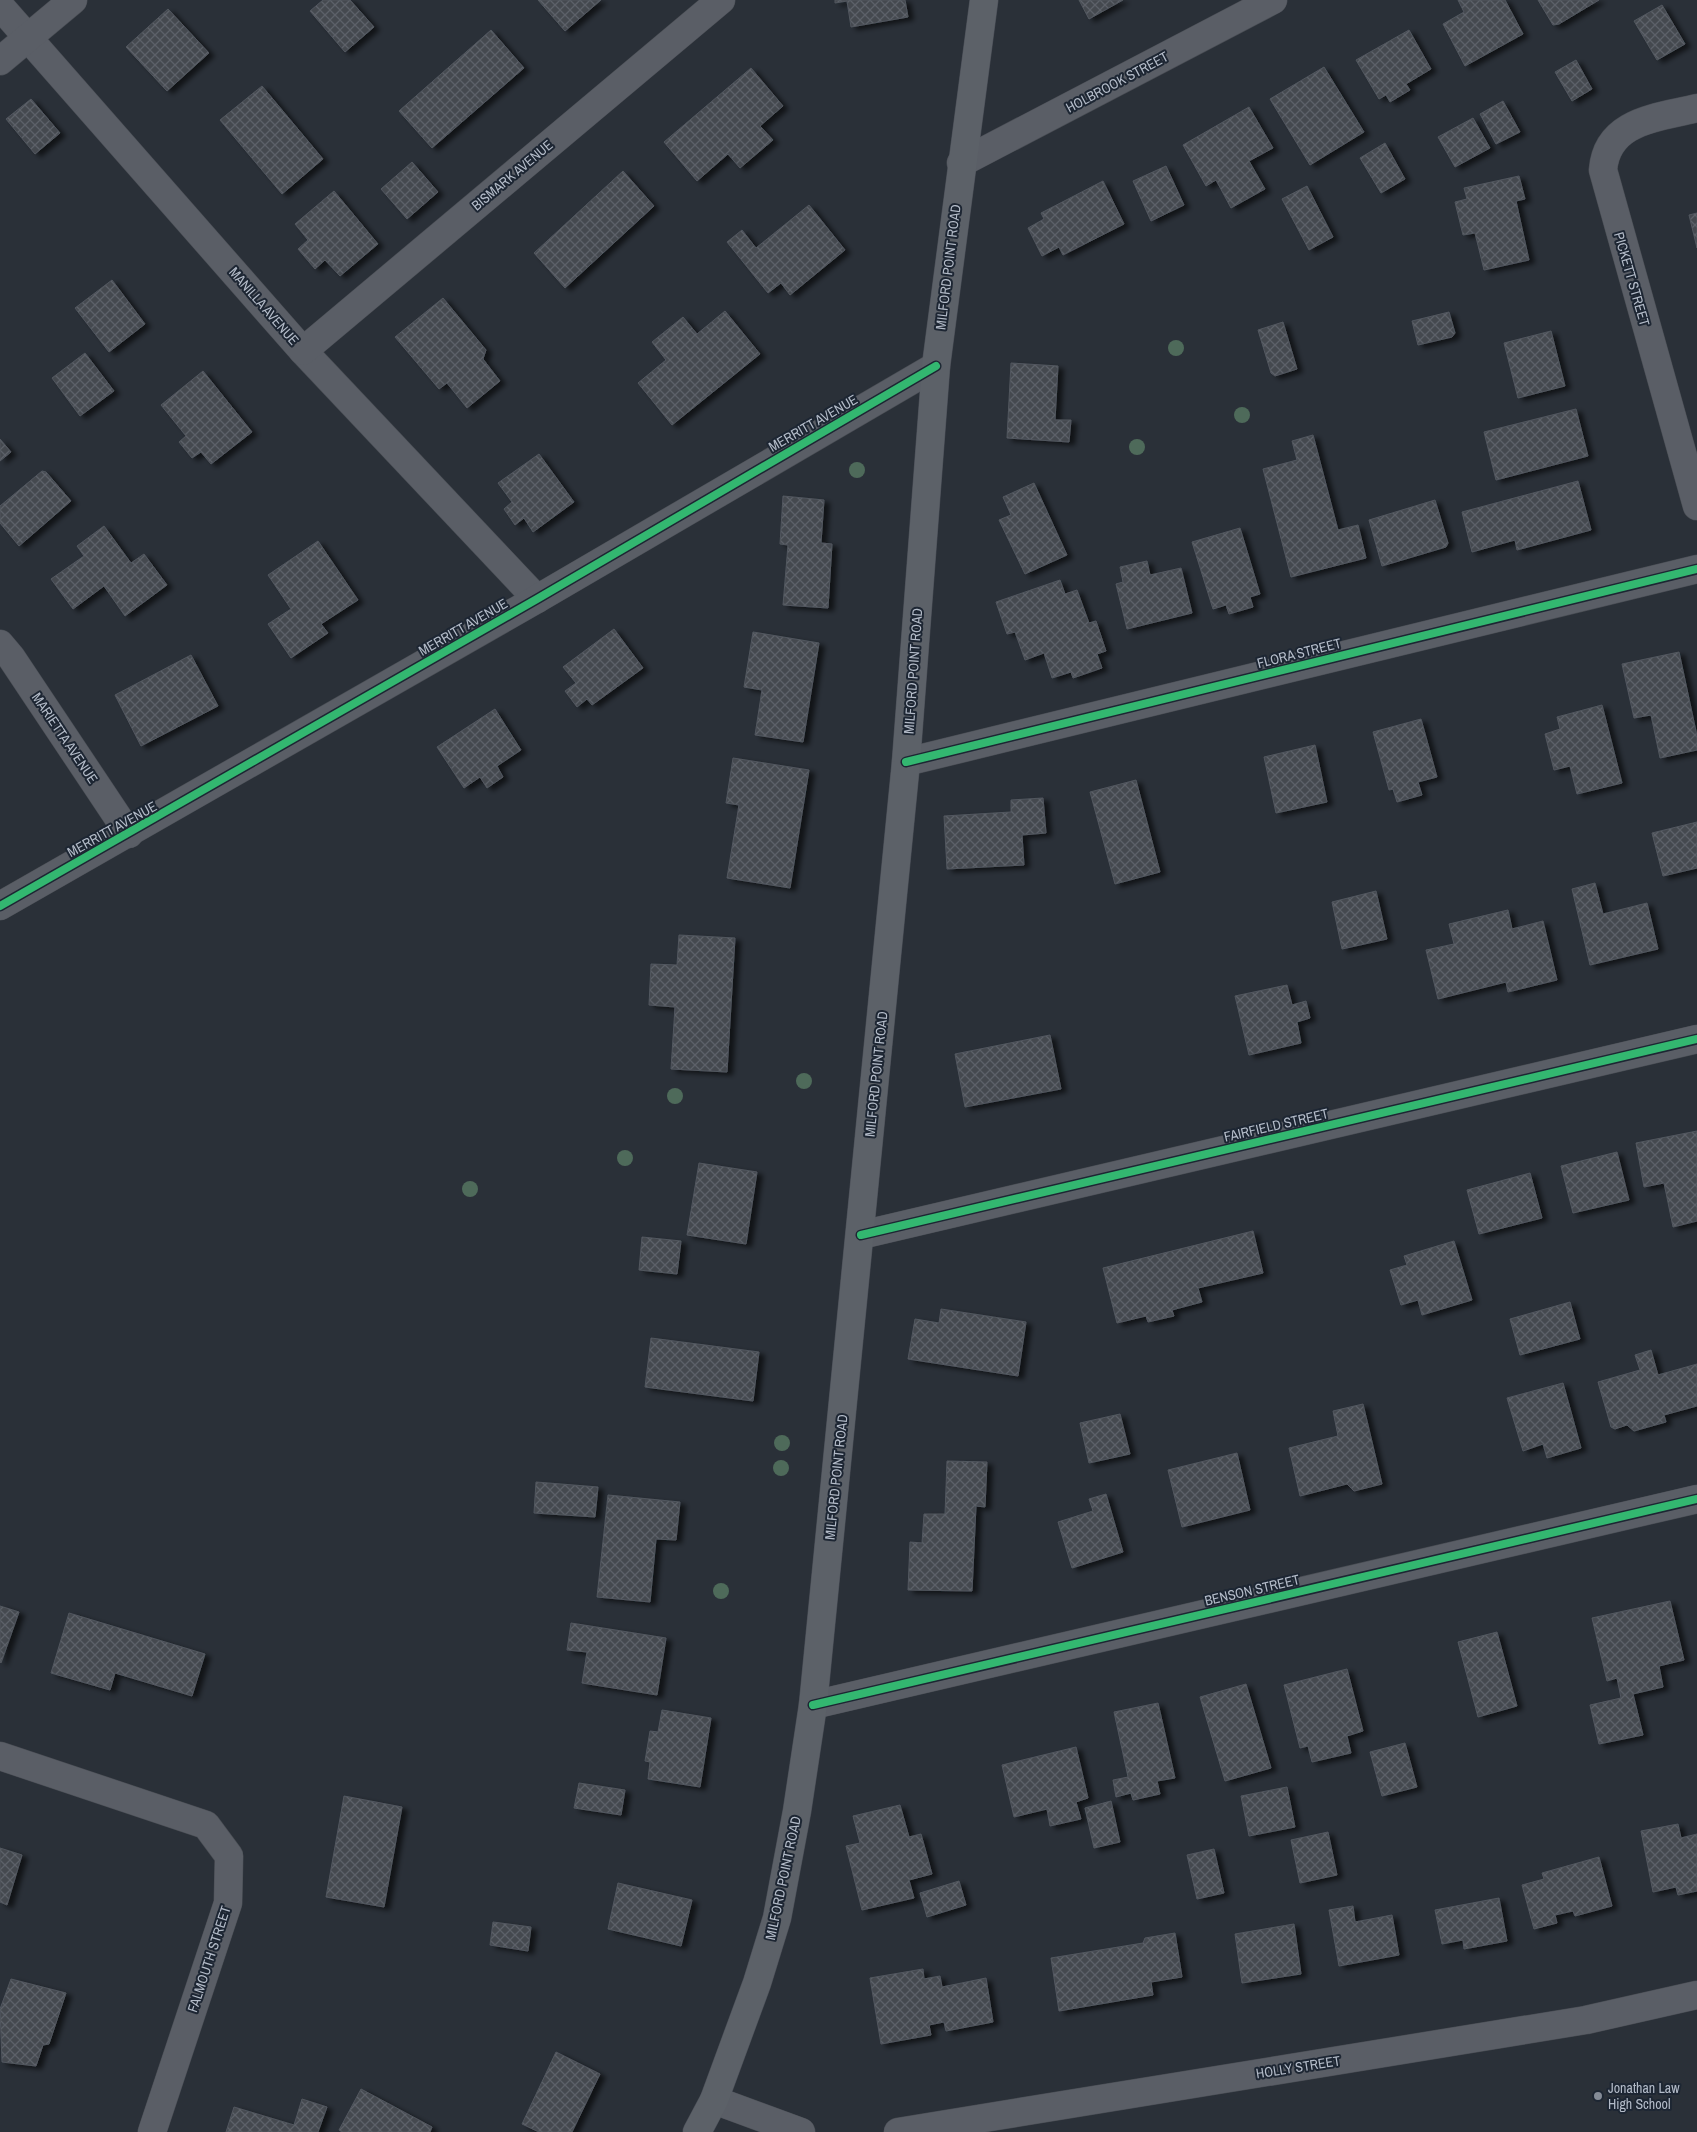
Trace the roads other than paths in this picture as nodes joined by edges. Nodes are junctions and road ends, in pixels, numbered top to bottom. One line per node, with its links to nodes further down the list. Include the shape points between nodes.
1 (73, 0): 6 (street)
2 (721, 0): 10 (street, BISMARK AVENUE)
3 (984, 0): 9 (main road, MILFORD POINT ROAD)
4 (1273, 0): 9 (street, HOLBROOK STREET)
5 (0, 6): 6 (street, MANILLA AVENUE)
6 (28, 38): 7 (street); 10 (street, MANILLA AVENUE)
7 (0, 62)
8 (1697, 108): 12 (street, PICKETT STREET, via 1629,128 1608,145 1603,170)
9 (961, 163): 11 (main road, MILFORD POINT ROAD)
10 (303, 351): 14 (street, MANILLA AVENUE)
11 (936, 366): 14 (street, MERRITT AVENUE); 16 (main road, MILFORD POINT ROAD)
12 (1697, 506)
13 (1697, 569): 16 (street, FLORA STREET)
14 (536, 599): 17 (street, MERRITT AVENUE)
15 (0, 644): 17 (street, MARIETTA AVENUE)
16 (906, 762): 20 (main road, MILFORD POINT ROAD)
17 (129, 834): 18 (street, MERRITT AVENUE)
18 (0, 906)
19 (1697, 1039): 20 (street, FAIRFIELD STREET)
20 (860, 1235): 22 (main road, MILFORD POINT ROAD)
21 (1697, 1499): 22 (street, BENSON STREET)
22 (813, 1705): 25 (main road, MILFORD POINT ROAD, via 792,1846 777,1918)
23 (0, 1756): 27 (street, FALMOUTH STREET, via 206,1824 229,1856 228,1902)
24 (1697, 1995): 26 (street, HOLLY STREET, via 1586,2020)
25 (714, 2100): 28 (main road, MILFORD POINT ROAD); 29 (street)
26 (992, 2125): 30 (street, HOLLY STREET)
27 (152, 2132)
28 (696, 2132)
29 (801, 2132)
30 (898, 2132)

